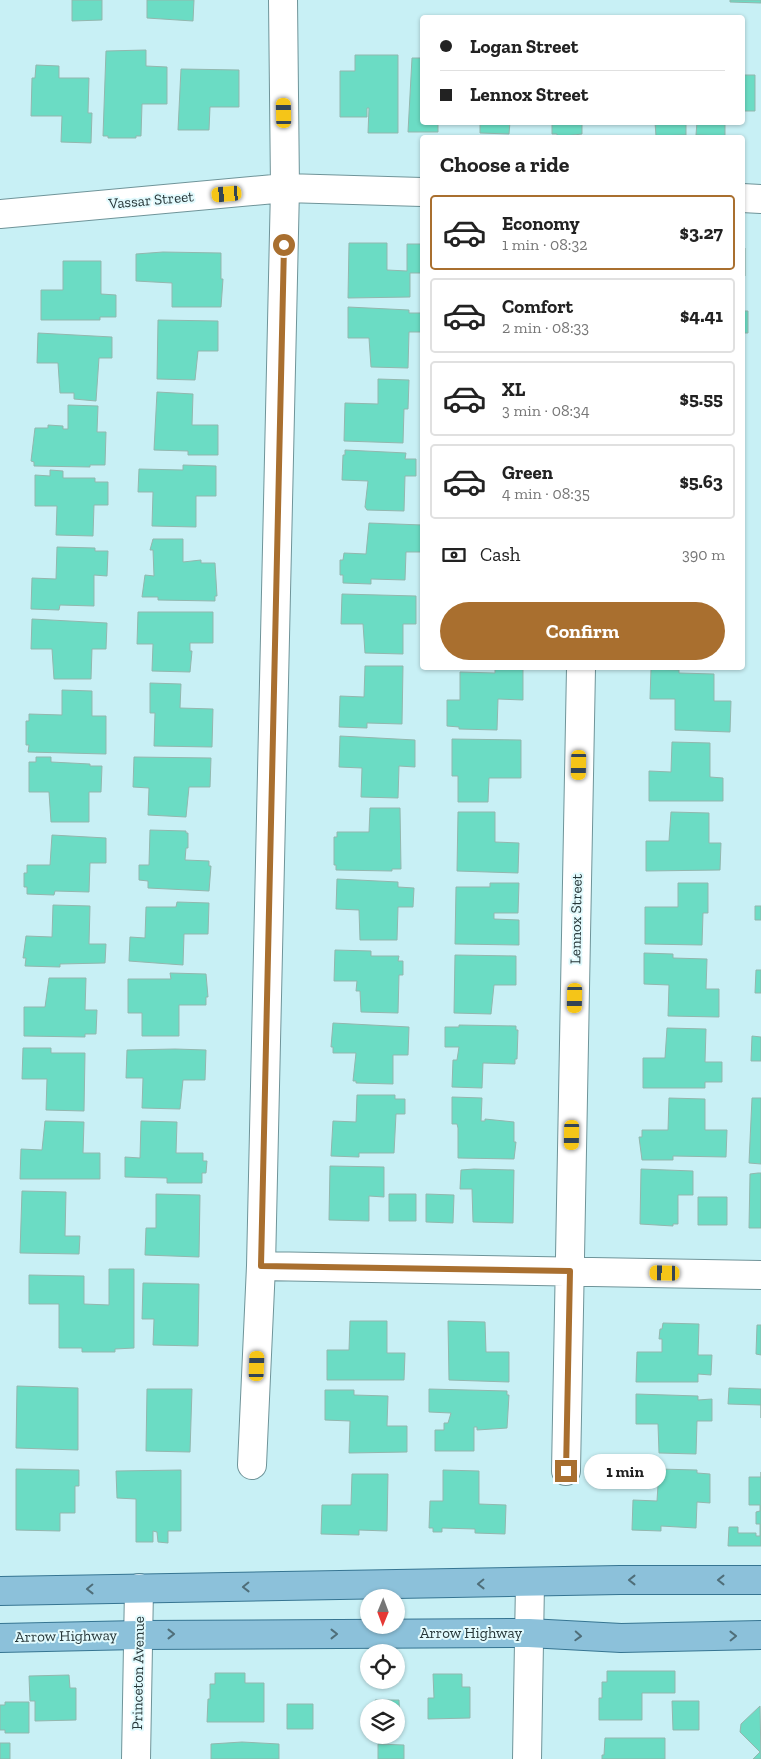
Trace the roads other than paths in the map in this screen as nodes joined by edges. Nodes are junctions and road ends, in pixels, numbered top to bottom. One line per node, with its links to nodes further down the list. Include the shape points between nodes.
1 (282, 0): 2 (street)
2 (285, 188): 3 (street, Vassar Street); 6 (street, Vassar Street); 8 (street)
3 (420, 192)
4 (745, 198): 5 (street)
5 (761, 198)
6 (0, 214)
7 (581, 670): 9 (street, Lennox Street)
8 (261, 1266): 9 (street); 11 (street)
9 (570, 1271): 10 (street); 12 (street, Lennox Street)
10 (761, 1275)
11 (252, 1465)
12 (566, 1471)
13 (761, 1580): 14 (main road, one-way to 14)
14 (530, 1583): 15 (main road, one-way to 15); 17 (street)
15 (139, 1588): 16 (main road, one-way to 16); 18 (street, Princeton Avenue)
16 (0, 1591)
17 (529, 1633): 18 (main road, Arrow Highway, one-way to 17); 19 (main road, Arrow Highway, one-way to 19, via 621,1638); 22 (street)
18 (138, 1634): 20 (main road, Arrow Highway); 21 (street, Princeton Avenue)
19 (761, 1635)
20 (0, 1638)
21 (136, 1759)
22 (527, 1759)

